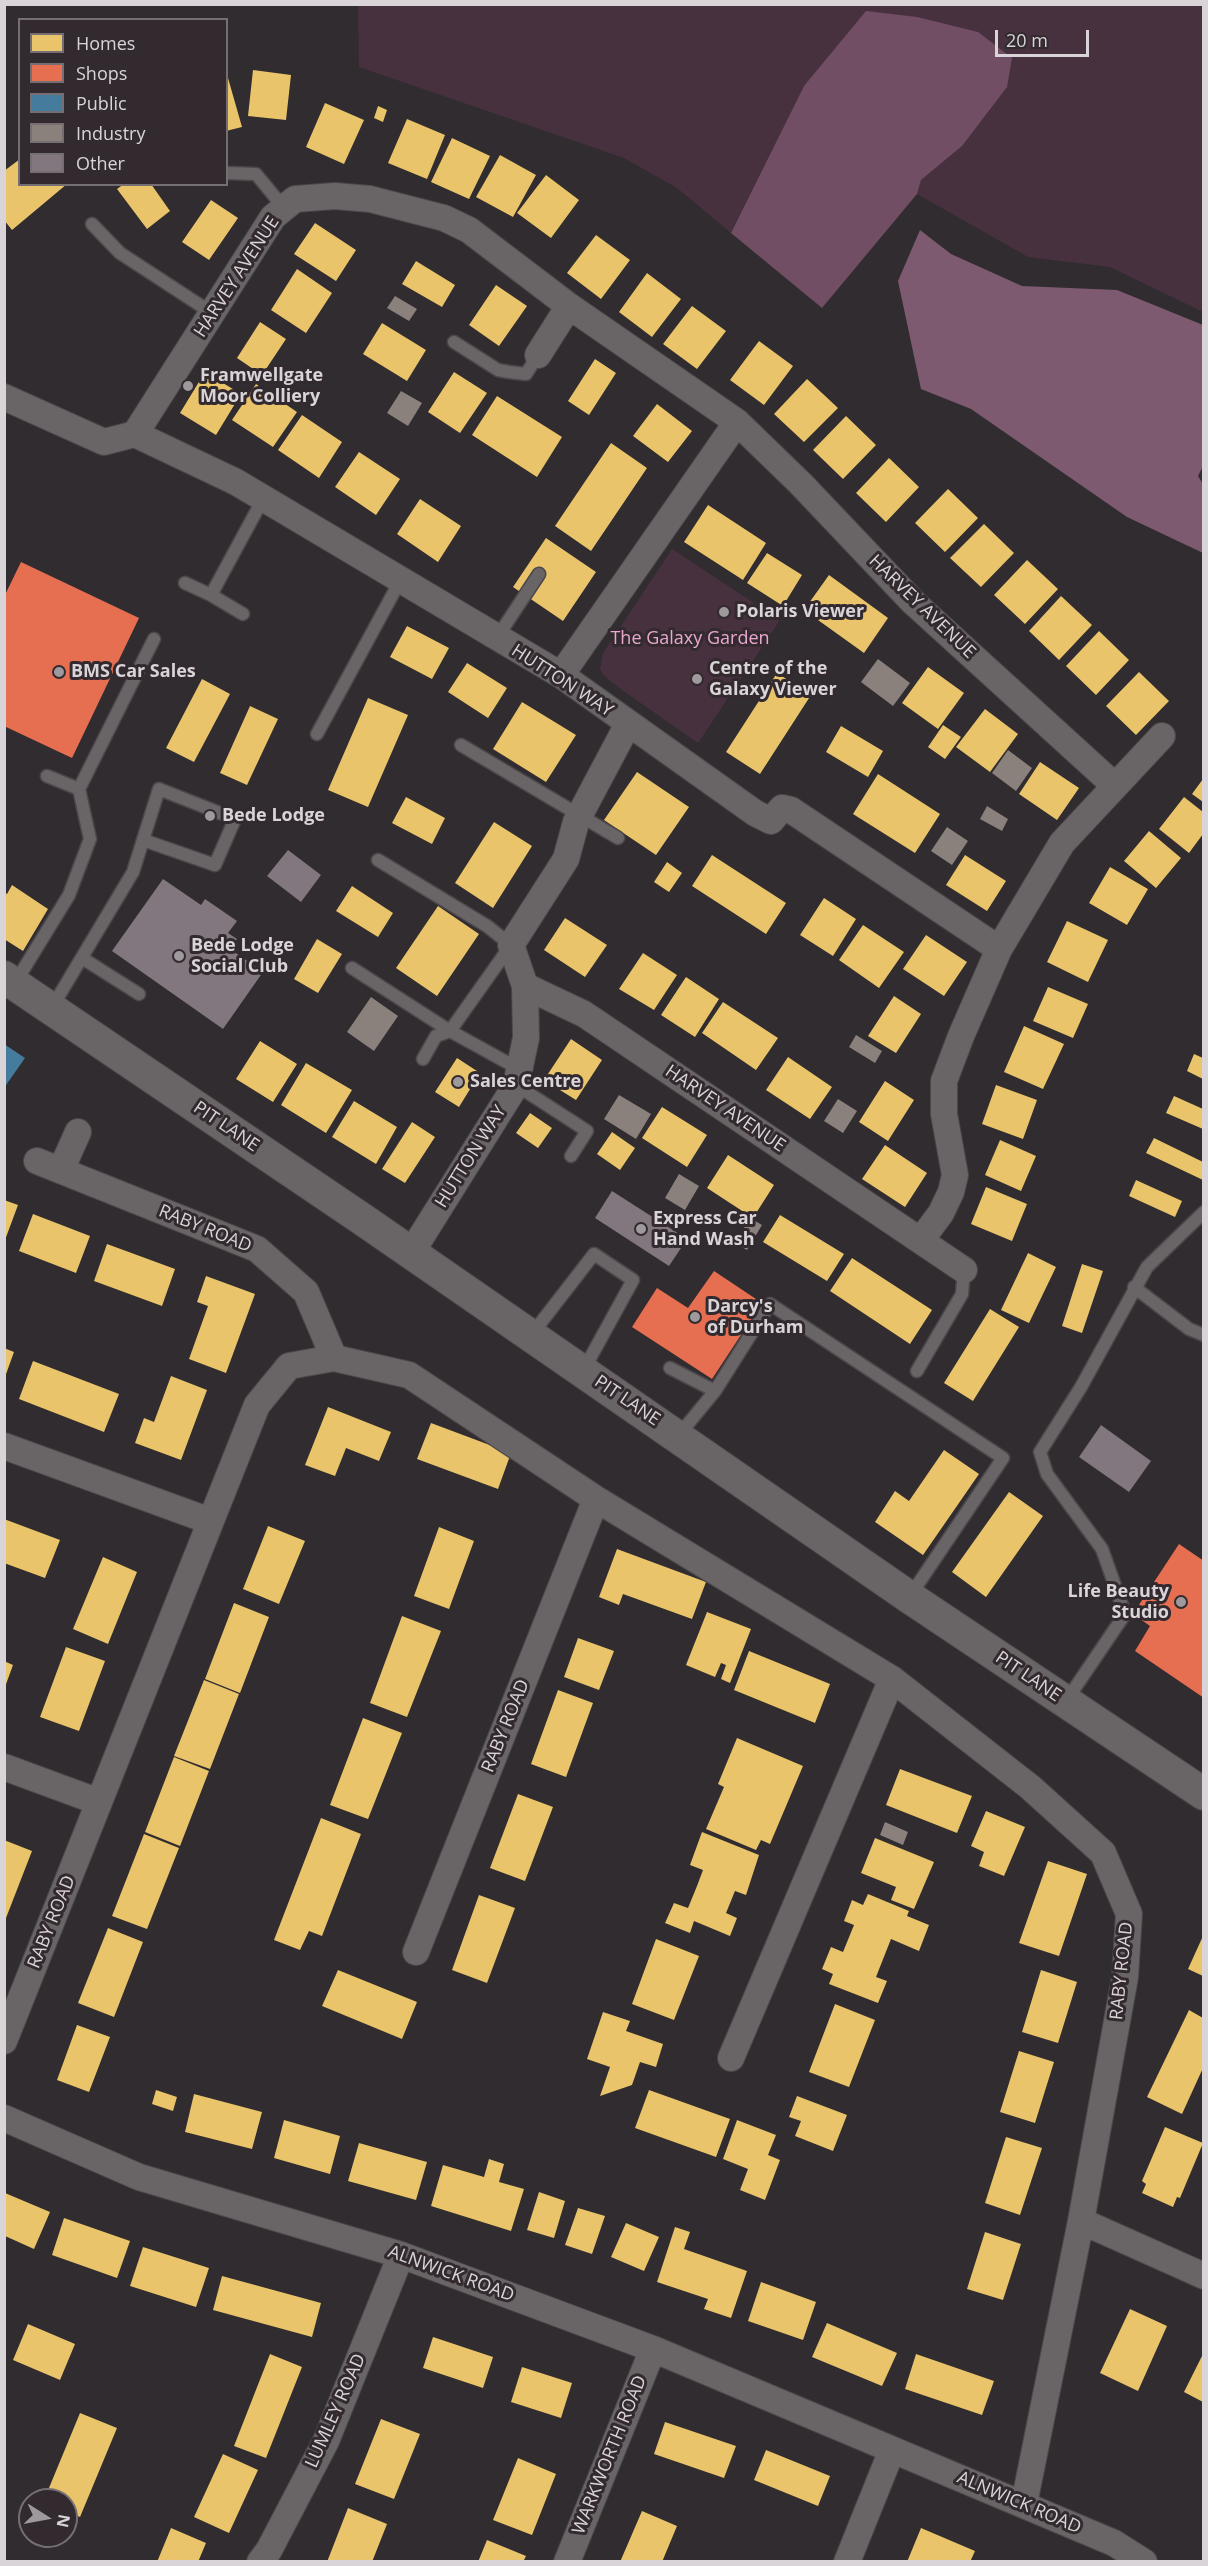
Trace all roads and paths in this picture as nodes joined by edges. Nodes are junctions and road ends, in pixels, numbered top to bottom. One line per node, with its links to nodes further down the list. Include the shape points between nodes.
1 (228, 172): 2 (lane, via 256,174)
2 (284, 208): 4 (street, HARVEY AVENUE, via 295,199 335,196 370,199 444,218 470,230); 5 (street, HARVEY AVENUE, via 273,217)
3 (92, 224): 5 (lane, via 120,253)
4 (569, 306): 7 (street); 9 (street, HARVEY AVENUE)
5 (212, 313): 10 (street, HARVEY AVENUE)
6 (454, 342): 7 (lane, via 498,370 509,372 526,374)
7 (538, 355)
8 (4, 397): 10 (street, via 104,442)
9 (737, 422): 19 (street); 25 (street, HARVEY AVENUE, via 913,602)
10 (135, 434): 11 (street, HUTTON WAY)
11 (263, 499): 13 (street, HUTTON WAY); 15 (lane)
12 (539, 574): 18 (lane)
13 (400, 581): 18 (street, HUTTON WAY); 21 (lane)
14 (185, 583): 15 (lane)
15 (211, 595): 16 (lane)
16 (243, 614)
17 (154, 639): 26 (lane)
18 (496, 639): 19 (street, HUTTON WAY)
19 (561, 675): 20 (street, HUTTON WAY)
20 (628, 724): 27 (street, HUTTON WAY); 32 (street, via 755,813 771,821 782,808 791,810)
21 (317, 734)
22 (1162, 736): 25 (street)
23 (461, 746): 27 (lane)
24 (46, 776): 26 (lane)
25 (1114, 785): 32 (street, via 1062,843)
26 (79, 789): 35 (lane, via 90,839 69,895)
27 (580, 814): 28 (lane); 31 (street, HUTTON WAY, via 566,859)
28 (618, 838)
29 (143, 840): 29 (lane, via 215,865 235,819 159,789); 33 (lane, via 133,872)
30 (378, 860): 31 (lane, via 487,926)
31 (511, 945): 36 (street, HUTTON WAY); 39 (lane)
32 (999, 949): 47 (street, via 944,1081 944,1114 954,1175 941,1213)
33 (82, 958): 37 (lane); 38 (lane)
34 (352, 968): 39 (lane)
35 (9, 980): 38 (street, PIT LANE)
36 (525, 986): 41 (street, HUTTON WAY, via 526,1038); 47 (street, HARVEY AVENUE, via 584,1014)
37 (140, 994)
38 (51, 1008): 48 (street, PIT LANE)
39 (450, 1031): 40 (lane, via 436,1036); 41 (lane)
40 (423, 1059)
41 (517, 1077): 43 (lane, via 587,1131); 48 (street, HUTTON WAY)
42 (78, 1132): 45 (street)
43 (571, 1156)
44 (37, 1161): 45 (street, RABY ROAD)
45 (61, 1170): 53 (street, RABY ROAD, via 257,1249 306,1292)
46 (1203, 1212): 50 (lane, via 1148,1267)
47 (921, 1240): 49 (street, HARVEY AVENUE)
48 (411, 1253): 51 (street, PIT LANE)
49 (964, 1270): 56 (lane, via 962,1294)
50 (1134, 1287): 52 (lane, via 1189,1329); 64 (lane, via 1082,1387 1040,1452 1047,1474 1102,1549 1125,1614)
51 (531, 1335): 55 (street, PIT LANE); 55 (lane, via 594,1254 633,1280)
52 (1203, 1335)
53 (334, 1358): 60 (street, RABY ROAD, via 409,1375); 61 (street, RABY ROAD, via 289,1366 257,1405)
54 (670, 1368): 57 (lane)
55 (583, 1371): 58 (street, PIT LANE)
56 (916, 1371)
57 (715, 1391): 58 (lane); 62 (lane, via 770,1304 1003,1458)
58 (678, 1436): 62 (street, PIT LANE)
59 (4, 1446): 61 (street)
60 (596, 1499): 63 (street, RABY ROAD); 68 (street, RABY ROAD)
61 (210, 1521): 67 (street, RABY ROAD)
62 (909, 1597): 64 (street, PIT LANE)
63 (892, 1679): 70 (street); 72 (street, RABY ROAD, via 1030,1787 1103,1853 1129,1914 1125,1977)
64 (1065, 1701): 66 (street, PIT LANE)
65 (4, 1767): 67 (street)
66 (1203, 1794)
67 (99, 1802): 69 (street, RABY ROAD)
68 (416, 1952)
69 (4, 2041)
70 (731, 2058)
71 (4, 2118): 73 (street, ALNWICK ROAD, via 139,2177)
72 (1081, 2221): 74 (street); 77 (street, RABY ROAD)
73 (401, 2255): 75 (street, ALNWICK ROAD); 78 (street, LUMLEY ROAD, via 326,2441)
74 (1203, 2276)
75 (653, 2349): 76 (street, ALNWICK ROAD); 79 (street, WARKWORTH ROAD)
76 (892, 2450): 77 (street, ALNWICK ROAD); 80 (street)
77 (1024, 2504): 81 (street, ALNWICK ROAD, via 1114,2543)
78 (260, 2562)
79 (567, 2562)
80 (847, 2562)
81 (1144, 2562)

